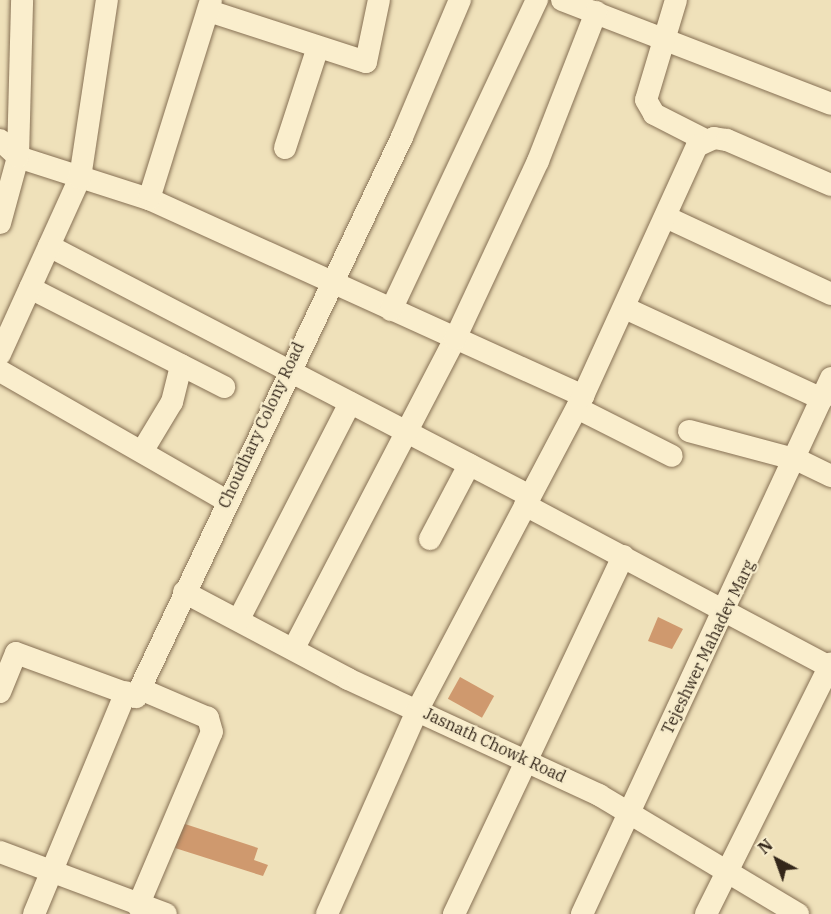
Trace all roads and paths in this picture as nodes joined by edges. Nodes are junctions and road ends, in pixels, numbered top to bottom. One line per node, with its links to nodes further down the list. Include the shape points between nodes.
1 (22, 0): 16 (street)
2 (107, 0): 17 (street)
3 (379, 0): 11 (street, via 366,62)
4 (460, 0): 23 (street, Choudhary Colony Road, via 402,137)
5 (537, 0): 27 (street)
6 (562, 0): 9 (street)
7 (676, 0): 10 (street)
8 (210, 6): 11 (street); 19 (street)
9 (596, 12): 10 (street); 28 (street, via 538,161)
10 (662, 36): 12 (street); 14 (street, via 646,91 648,108)
11 (318, 47): 15 (street)
12 (831, 104)
13 (0, 140): 16 (street)
14 (705, 140): 18 (street, via 727,140); 20 (street, via 692,156)
15 (285, 148)
16 (18, 157): 17 (street); 21 (street)
17 (80, 177): 19 (street); 22 (street)
18 (831, 185)
19 (149, 199): 23 (street)
20 (668, 218): 25 (street); 26 (street)
21 (0, 223)
22 (49, 246): 24 (street); 32 (street)
23 (329, 283): 27 (street); 32 (street, Choudhary Colony Road)
24 (30, 288): 29 (street); 30 (street)
25 (831, 294)
26 (625, 308): 34 (street); 35 (street)
27 (391, 310): 28 (street)
28 (455, 339): 35 (street); 38 (street)
29 (0, 354)
30 (181, 365): 33 (street); 39 (street, via 172,402)
31 (0, 371): 39 (street)
32 (288, 371): 36 (street); 44 (street, Choudhary Colony Road)
33 (224, 387)
34 (828, 388): 41 (street, Tejeshwer Mahadev Marg)
35 (580, 402): 40 (street); 45 (street)
36 (350, 403): 38 (street); 50 (street)
37 (689, 431): 41 (street)
38 (406, 432): 42 (street); 52 (street)
39 (143, 450): 44 (street)
40 (672, 456)
41 (795, 459): 43 (street); 49 (street, Tejeshwer Mahadev Marg)
42 (469, 465): 45 (street); 46 (street)
43 (831, 476)
44 (225, 500): 48 (street, Choudhary Colony Road)
45 (527, 501): 47 (street); 56 (street)
46 (430, 539)
47 (623, 556): 49 (street); 57 (street)
48 (184, 592): 50 (street, Jasnath Chowk Road); 54 (street, Choudhary Colony Road)
49 (728, 609): 53 (street); 58 (street, Tejeshwer Mahadev Marg)
50 (239, 619): 52 (street, Jasnath Chowk Road)
51 (8, 648): 54 (street); 55 (street)
52 (294, 648): 56 (street, Jasnath Chowk Road)
53 (830, 666): 60 (street)
54 (133, 691): 61 (street, Choudhary Colony Road); 62 (street, via 208,718 212,732)
55 (0, 693)
56 (418, 709): 57 (street, Jasnath Chowk Road); 65 (street)
57 (525, 757): 58 (street, Jasnath Chowk Road); 66 (street)
58 (627, 812): 60 (street, Jasnath Chowk Road); 67 (street, Tejeshwer Mahadev Marg)
59 (0, 852): 61 (street)
60 (727, 870): 68 (street); 69 (street, Jasnath Chowk Road)
61 (50, 872): 62 (street); 63 (street, Choudhary Colony Road)
62 (138, 906): 64 (street)
63 (33, 914)
64 (166, 914)
65 (327, 914)
66 (454, 914)
67 (582, 914)
68 (706, 914)
69 (798, 914)

